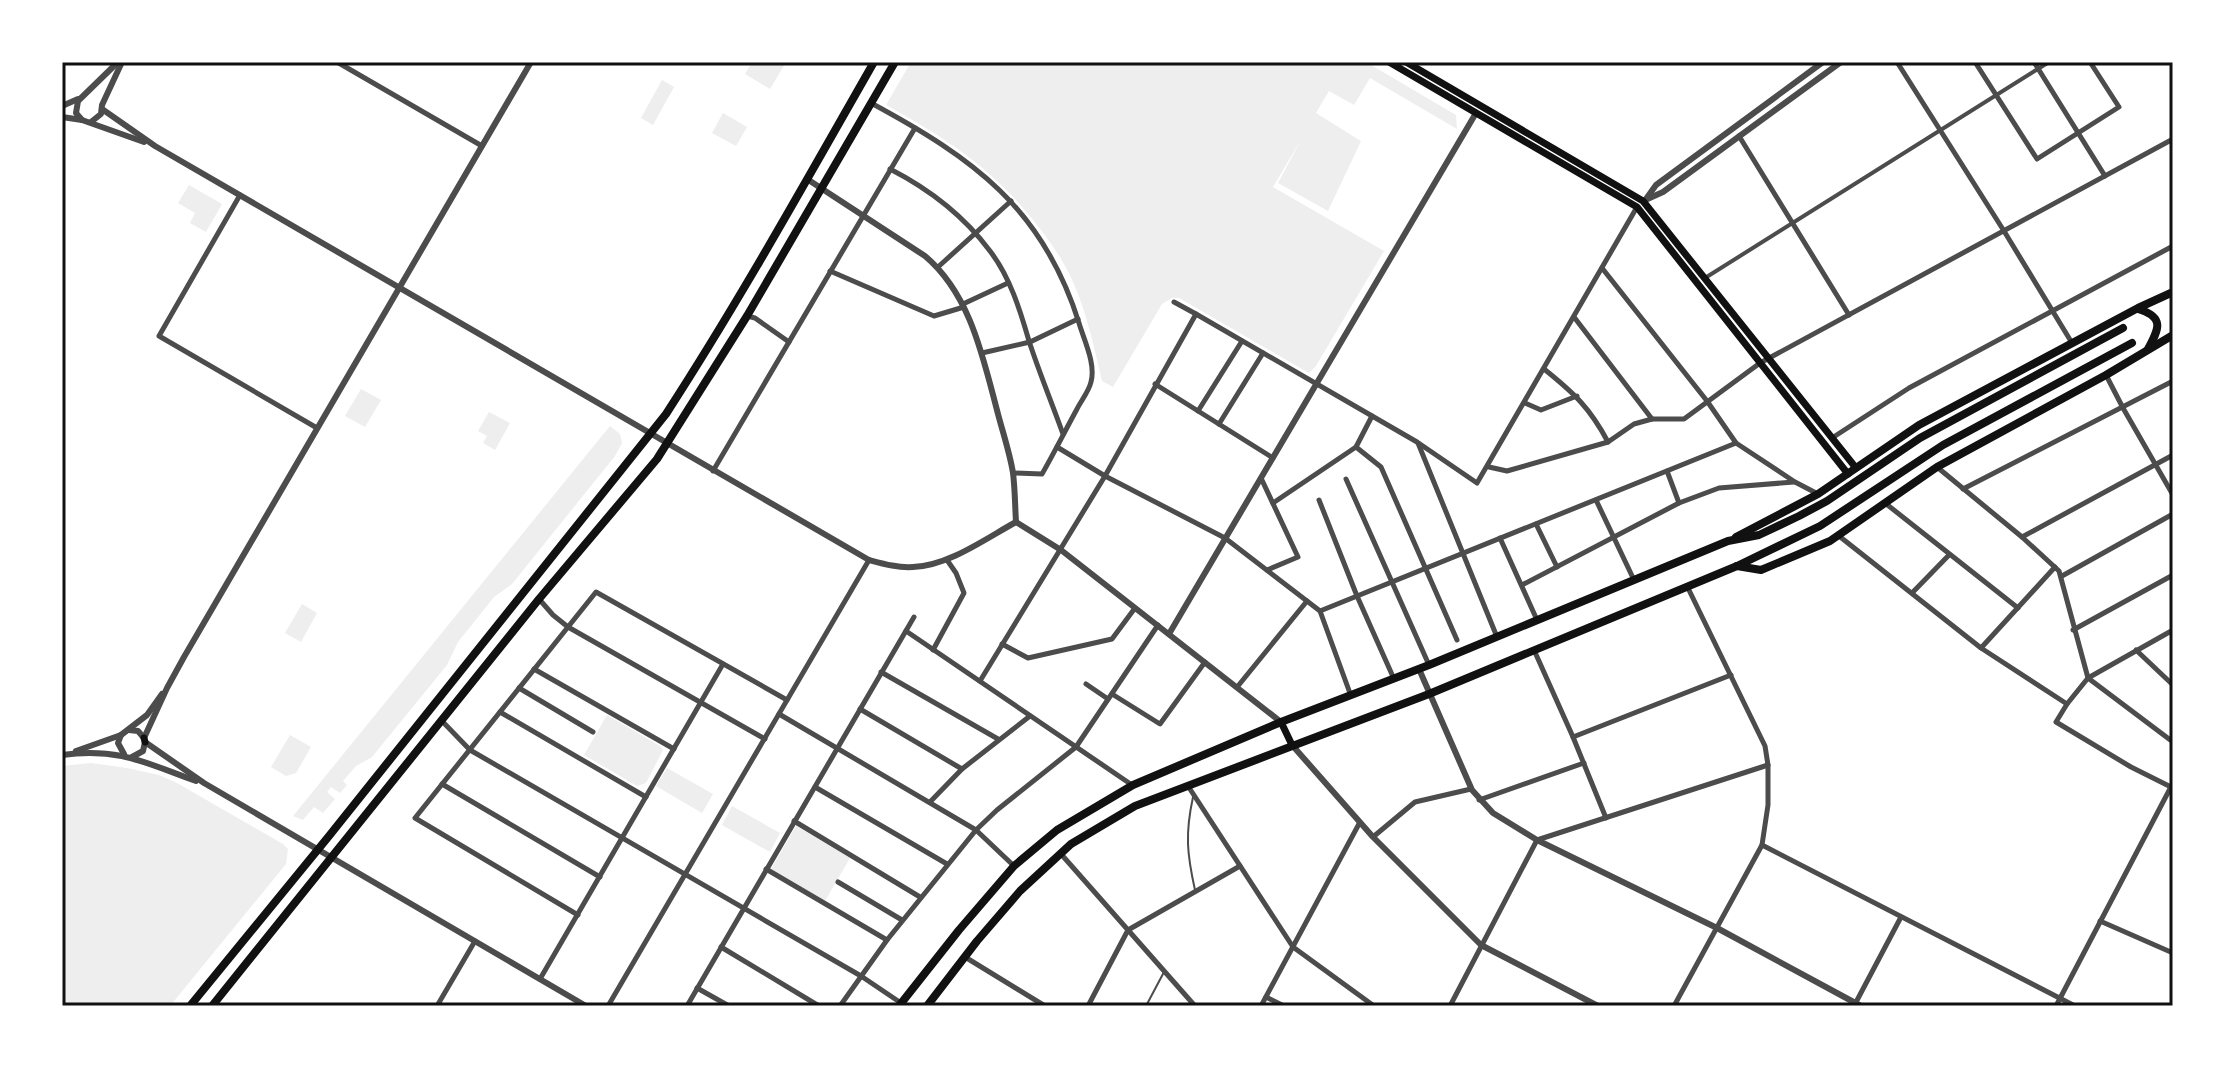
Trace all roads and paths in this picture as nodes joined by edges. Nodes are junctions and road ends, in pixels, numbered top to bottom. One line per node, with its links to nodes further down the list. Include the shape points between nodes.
1 (120, 62): 17 (street); 18 (street)
2 (337, 62): 31 (street)
3 (531, 62): 31 (street)
4 (874, 62): 34 (main road)
5 (895, 62): 19 (main road)
6 (1389, 62): 21 (main road)
7 (1406, 62): 38 (main road)
8 (1823, 62): 38 (street, via 1656,185)
9 (1841, 62): 28 (street)
10 (1897, 62): 26 (street)
11 (1975, 62): 16 (street)
12 (2034, 62): 15 (street)
13 (2049, 62): 15 (street)
14 (2090, 62): 27 (street, via 2119,107)
15 (2038, 69): 16 (street); 27 (street)
16 (1996, 95): 26 (street); 27 (street, via 2037,159)
17 (83, 97): 18 (street); 20 (street); 23 (street, via 76,109)
18 (99, 102): 24 (street, via 98,118); 30 (street)
19 (871, 103): 25 (street); 35 (main road)
20 (62, 106)
21 (1476, 113): 38 (main road); 75 (street)
22 (62, 117): 23 (street)
23 (82, 120): 24 (street)
24 (91, 122): 30 (street)
25 (915, 128): 32 (street); 37 (street, via 968,161)
26 (1941, 130): 40 (street); 41 (street)
27 (2078, 133): 33 (street)
28 (1739, 136): 38 (street); 40 (street)
29 (2173, 139): 33 (street)
30 (155, 146): 36 (street)
31 (482, 146): 49 (street)
32 (890, 169): 39 (street); 42 (street, via 936,196)
33 (2105, 176): 41 (street)
34 (807, 179): 35 (street); 86 (main road, via 709,348)
35 (821, 190): 39 (street); 57 (main road)
36 (240, 195): 49 (street); 85 (street, via 159,336)
37 (1011, 201): 42 (street); 59 (street, via 1045,245)
38 (1640, 204): 45 (street); 47 (main road); 71 (main road)
39 (863, 216): 44 (street); 46 (street)
40 (1792, 223): 47 (street); 56 (street)
41 (2004, 231): 54 (street); 56 (street)
42 (976, 234): 44 (street); 48 (street)
43 (2173, 246): 54 (street)
44 (938, 267): 52 (street)
45 (1602, 268): 58 (street); 78 (street)
46 (830, 271): 52 (street, via 934,316); 63 (street)
47 (1704, 278): 70 (main road)
48 (1008, 283): 52 (street); 64 (street)
49 (398, 288): 85 (street); 86 (street)
50 (2173, 292): 53 (main road)
51 (1174, 302): 55 (street)
52 (963, 305): 68 (street)
53 (2138, 308): 65 (main road); 67 (main road, via 2157,320)
54 (2054, 311): 65 (street); 88 (street, via 1909,388)
55 (1196, 314): 62 (street); 76 (street)
56 (1849, 315): 70 (street)
57 (747, 316): 63 (street); 92 (main road)
58 (1574, 317): 72 (street); 83 (street)
59 (1078, 319): 64 (street); 87 (street, via 1092,381)
60 (2123, 328): 125 (main road, via 1920,438 1827,501 1759,535)
61 (2173, 335): 67 (main road)
62 (1242, 340): 69 (street); 81 (street)
63 (789, 342): 101 (street)
64 (1030, 342): 68 (street); 87 (street)
65 (2072, 343): 100 (main road, via 1919,425)
66 (2132, 343): 131 (main road, via 1943,445 1820,526)
67 (2148, 350): 73 (main road)
68 (982, 353): 103 (street)
69 (1263, 353): 75 (street); 84 (street)
70 (1769, 358): 71 (street); 88 (main road)
71 (1760, 363): 78 (street); 104 (main road)
72 (1544, 369): 77 (street); 79 (street)
73 (2106, 375): 80 (street); 99 (main road)
74 (2173, 381): 80 (street)
75 (1316, 383): 82 (street); 96 (street)
76 (1155, 384): 81 (street); 105 (street)
77 (1577, 396): 79 (street, via 1541,410); 90 (street)
78 (1707, 401): 83 (street, via 1684,419); 91 (street)
79 (1525, 403): 98 (street)
80 (2123, 408): 97 (street); 109 (street)
81 (1198, 411): 84 (street)
82 (1372, 416): 89 (street); 94 (street)
83 (1652, 419): 90 (street)
84 (1219, 424): 96 (street)
85 (317, 428): 177 (street)
86 (649, 434): 92 (street); 229 (main road)
87 (1063, 435): 93 (street)
88 (1832, 438): 100 (main road)
89 (1417, 442): 98 (street, via 1477,483); 127 (street)
90 (1608, 442): 98 (street, via 1507,471)
91 (1736, 443): 102 (street); 108 (street)
92 (667, 444): 101 (street); 144 (main road)
93 (1057, 447): 103 (street, via 1042,474); 105 (street)
94 (1356, 447): 114 (street); 134 (street, via 1381,467)
95 (2173, 455): 97 (street)
96 (1273, 458): 106 (street)
97 (2156, 464): 111 (street); 121 (street)
98 (1489, 467)
99 (1937, 467): 109 (street); 116 (main road)
100 (1856, 468): 104 (main road)
101 (713, 471): 129 (street)
102 (1667, 471): 113 (street); 115 (street)
103 (1013, 473): 118 (street)
104 (1848, 474): 110 (main road)
105 (1105, 476): 122 (street); 126 (street)
106 (1261, 477): 114 (street); 122 (street)
107 (1346, 479): 139 (street)
108 (1795, 482): 110 (street); 115 (street, via 1719,488)
109 (1963, 489): 121 (street)
110 (1818, 494): 125 (main road)
111 (2173, 495)
112 (1319, 500): 143 (street)
113 (1596, 500): 119 (street); 124 (street)
114 (1273, 503): 135 (street, via 1298,557)
115 (1679, 503): 124 (street)
116 (1885, 503): 120 (main road); 128 (street)
117 (2173, 514): 137 (street)
118 (1016, 522): 126 (street); 130 (street)
119 (1536, 524): 123 (street); 132 (street)
120 (1839, 536): 131 (main road, via 1761,570); 142 (street)
121 (2022, 537): 133 (street)
122 (1225, 538): 135 (street); 156 (street)
123 (1500, 538): 127 (street); 140 (street)
124 (1613, 538): 132 (street); 138 (street)
125 (1728, 541): 138 (main road)
126 (1061, 550): 146 (street); 159 (street)
127 (1462, 554): 134 (street); 157 (street)
128 (1949, 555): 142 (street); 147 (street)
129 (869, 560): 130 (street, via 914,567); 182 (street)
130 (947, 560): 161 (street, via 964,593)
131 (1737, 566): 141 (main road)
132 (1557, 567): 140 (street)
133 (2055, 567): 137 (street); 147 (street)
134 (1425, 568): 139 (street); 158 (street)
135 (1267, 570): 145 (street)
136 (2173, 575): 153 (street)
137 (2062, 576): 153 (street)
138 (1634, 580): 150 (main road)
139 (1392, 582): 143 (street); 166 (street)
140 (1522, 585): 150 (street)
141 (1687, 585): 162 (main road); 170 (street)
142 (1912, 593): 160 (street)
143 (1357, 596): 148 (street); 172 (street)
144 (539, 599): 152 (street); 189 (main road)
145 (1307, 601): 148 (street); 176 (street)
146 (1135, 608): 151 (street); 159 (street, via 1112,639 1028,658)
147 (2018, 608): 160 (street)
148 (1320, 611): 181 (street)
149 (914, 617): 155 (street)
150 (1537, 621): 157 (main road)
151 (1158, 625): 156 (street); 180 (street)
152 (568, 627): 165 (street, via 596,592); 167 (street); 183 (street)
153 (2073, 630): 171 (street)
154 (2173, 630): 163 (street)
155 (906, 631): 161 (street); 169 (street)
156 (1169, 634): 164 (street)
157 (1497, 637): 166 (main road)
158 (1457, 640)
159 (1002, 644): 173 (street)
160 (1981, 648): 184 (street)
161 (933, 650): 173 (street)
162 (1534, 650): 179 (main road); 194 (street)
163 (2136, 650): 171 (street); 175 (street)
164 (1205, 662): 176 (street); 180 (street, via 1160,724)
165 (723, 664): 182 (street); 183 (street)
166 (1429, 665): 168 (main road)
167 (534, 669): 178 (street); 202 (street)
168 (1419, 669): 172 (main road); 179 (street)
169 (881, 672): 185 (street); 196 (street)
170 (1731, 675): 194 (street); 208 (street, via 1765,746)
171 (2088, 678): 184 (street); 198 (street)
172 (1394, 679): 181 (main road)
173 (980, 681): 188 (street)
174 (1086, 684): 180 (street)
175 (2173, 685)
176 (1238, 686): 190 (street)
177 (167, 688): 191 (street); 197 (street)
178 (519, 688): 186 (street); 192 (street)
179 (1429, 694): 199 (main road); 216 (street)
180 (1110, 696): 200 (street)
181 (1351, 696): 190 (main road)
182 (787, 700): 187 (street)
183 (701, 703): 195 (street); 202 (street)
184 (2067, 704): 214 (street, via 2056,722)
185 (860, 709): 201 (street); 209 (street)
186 (500, 712): 203 (street); 218 (street)
187 (779, 714): 195 (street); 201 (street)
188 (1030, 716): 196 (street); 200 (street)
189 (440, 720): 203 (street); 231 (main road)
190 (1281, 722): 199 (main road); 212 (main road)
191 (129, 730): 193 (street); 197 (street, via 138,731)
192 (593, 732)
193 (121, 735): 204 (street); 205 (street, via 118,743)
194 (1573, 737): 207 (street)
195 (765, 739): 236 (street)
196 (998, 739): 209 (street)
197 (144, 740): 206 (street, via 143,751); 210 (street)
198 (2173, 742)
199 (1292, 745): 213 (main road); 223 (street)
200 (1076, 747): 212 (street); 224 (street)
201 (837, 748): 215 (street); 220 (street)
202 (674, 749): 218 (street)
203 (470, 750): 211 (street); 226 (street)
204 (65, 754): 205 (street)
205 (124, 754): 206 (street)
206 (132, 757): 210 (street)
207 (1584, 763): 219 (street); 221 (street)
208 (1768, 765): 221 (street); 228 (street)
209 (962, 769): 220 (street)
210 (204, 783): 229 (street)
211 (442, 784): 237 (street); 242 (street, via 415,818)
212 (1133, 785): 233 (main road, via 1057,830)
213 (1187, 785): 217 (street); 230 (main road, via 1135,806)
214 (2172, 785): 245 (street)
215 (815, 787): 222 (street); 232 (street)
216 (1471, 789): 219 (street); 225 (street, via 1415,802)
217 (1193, 794): 234 (street); 239 (lane, via 1186,842)
218 (646, 797): 226 (street)
219 (1479, 800): 227 (street)
220 (930, 802): 224 (street)
221 (1606, 818): 227 (street)
222 (794, 821): 235 (street); 240 (street)
223 (1360, 822): 225 (street); 252 (street)
224 (976, 830): 232 (street); 233 (street)
225 (1373, 837): 250 (street)
226 (622, 839): 236 (street); 237 (street)
227 (1537, 840): 246 (street); 250 (street)
228 (1762, 845): 243 (street); 246 (street)
229 (318, 850): 231 (street); 263 (main road)
230 (1061, 853): 247 (street); 254 (main road, via 1020,891)
231 (332, 858): 249 (street); 264 (main road)
232 (947, 864): 240 (street)
233 (1014, 866): 261 (main road)
234 (1240, 866): 239 (street); 252 (street)
235 (766, 869): 241 (street); 248 (street)
236 (685, 875): 241 (street); 267 (street)
237 (600, 877): 242 (street)
238 (838, 882): 244 (street)
239 (1196, 891): 247 (street)
240 (920, 897): 244 (street)
241 (744, 909): 251 (street); 256 (street)
242 (578, 915): 257 (street)
243 (1901, 917): 260 (street); 262 (street)
244 (902, 920): 248 (street)
245 (2100, 921): 253 (street); 260 (street)
246 (1717, 928): 262 (street); 282 (street)
247 (1128, 930): 255 (street); 274 (street)
248 (887, 940): 256 (street)
249 (475, 941): 257 (street); 265 (street)
250 (1481, 945): 280 (street); 281 (street)
251 (721, 947): 258 (street); 270 (street)
252 (1293, 947): 259 (street); 279 (street)
253 (2173, 953)
254 (965, 957): 272 (main road); 273 (street)
255 (1164, 972): 275 (lane); 276 (street)
256 (861, 976): 261 (street); 271 (street)
257 (540, 979): 266 (street)
258 (697, 988): 268 (street); 269 (street)
259 (1266, 997): 277 (street); 278 (street)
260 (2060, 998): 283 (street); 284 (street)
261 (900, 1005)
262 (1857, 1005)
263 (190, 1006)
264 (212, 1006)
265 (437, 1006)
266 (586, 1006)
267 (608, 1006)
268 (687, 1006)
269 (729, 1006)
270 (819, 1006)
271 (840, 1006)
272 (927, 1006)
273 (1045, 1006)
274 (1088, 1006)
275 (1146, 1006)
276 (1195, 1006)
277 (1261, 1006)
278 (1284, 1006)
279 (1374, 1006)
280 (1450, 1006)
281 (1598, 1006)
282 (1674, 1006)
283 (2056, 1006)
284 (2075, 1006)

